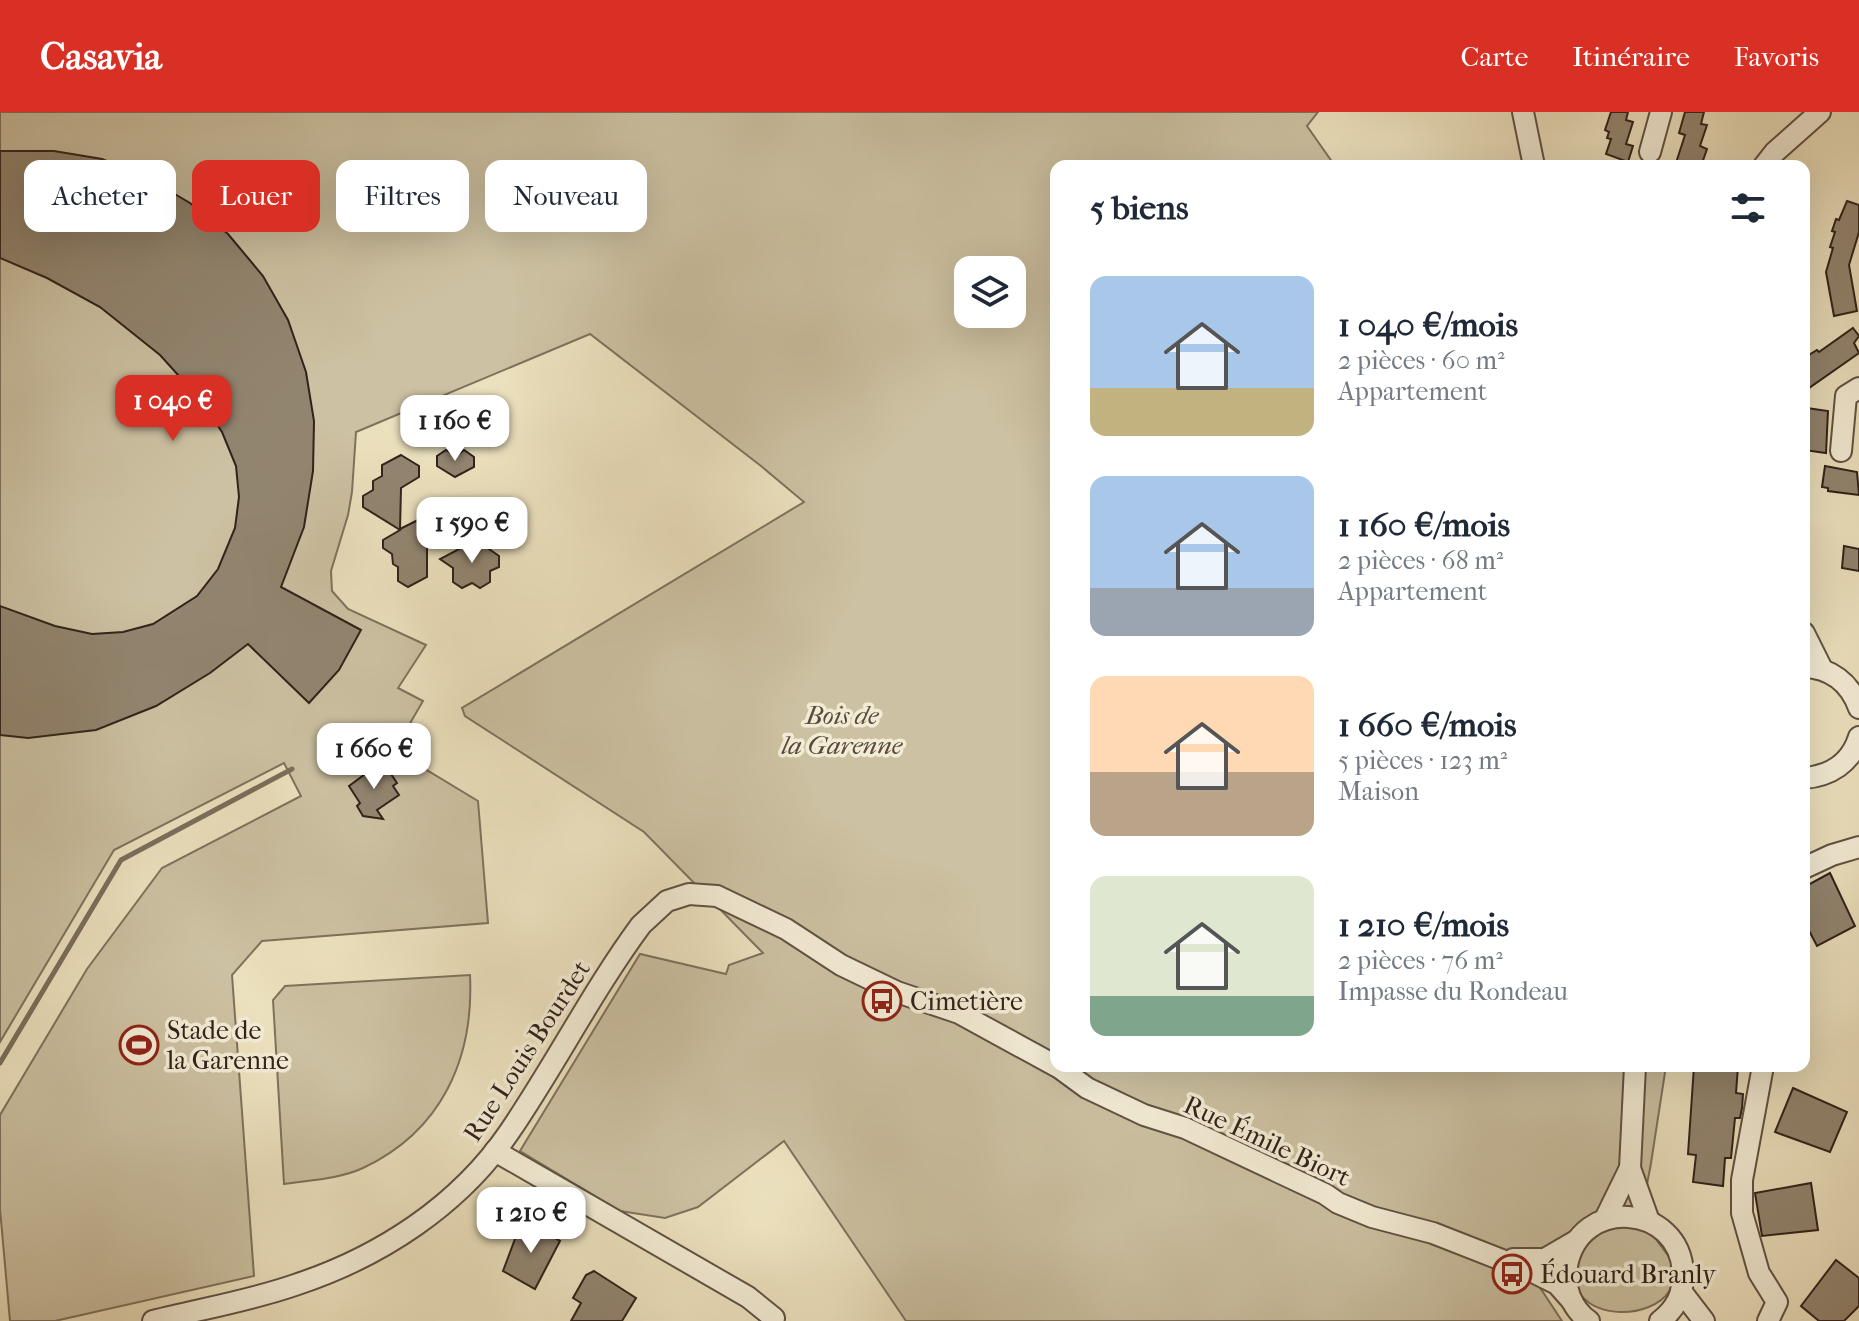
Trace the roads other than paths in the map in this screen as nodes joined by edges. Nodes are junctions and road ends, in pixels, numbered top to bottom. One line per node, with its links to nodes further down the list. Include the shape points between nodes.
1 (1523, 112): 5 (street)
2 (1661, 112): 4 (street)
3 (1820, 112): 6 (street)
4 (1650, 152)
5 (1533, 160)
6 (1769, 160)
7 (1859, 388): 8 (street, via 1846,396)
8 (1841, 451)
9 (1813, 668): 10 (street, via 1847,685)
10 (1859, 708)
11 (1859, 737): 12 (street)
12 (1850, 767): 13 (street)
13 (1810, 778)
14 (1859, 847): 15 (street)
15 (1810, 865)
16 (667, 901): 17 (street, Rue Émile Biort, via 699,893 717,896 786,929 841,965 959,1013); 21 (street, Rue Louis Bourdet, via 630,940)
17 (1050, 1063)
18 (1064, 1072): 26 (street, Rue Émile Biort, via 1087,1088 1185,1128 1338,1203)
19 (1635, 1072): 22 (street)
20 (1762, 1072): 34 (street, via 1742,1180 1742,1213 1759,1273 1777,1302)
21 (495, 1151): 29 (street, via 748,1297); 30 (street, Rue Louis Bourdet, via 431,1214 366,1256 293,1286)
22 (1630, 1168): 23 (street); 24 (street)
23 (1605, 1219): 24 (street); 25 (street, Rue Émile Biort)
24 (1649, 1221): 27 (street, via 1676,1246 1683,1263)
25 (1576, 1241): 26 (street, Rue Émile Biort, via 1537,1260 1507,1259); 28 (street, via 1566,1271)
26 (1462, 1244): 28 (street, Rue Émile Biort, via 1557,1284)
27 (1681, 1291): 32 (street); 33 (street)
28 (1572, 1301): 31 (street, Rue Émile Biort)
29 (774, 1318)
30 (153, 1321)
31 (1589, 1321)
32 (1660, 1321)
33 (1704, 1321)
34 (1768, 1321)

